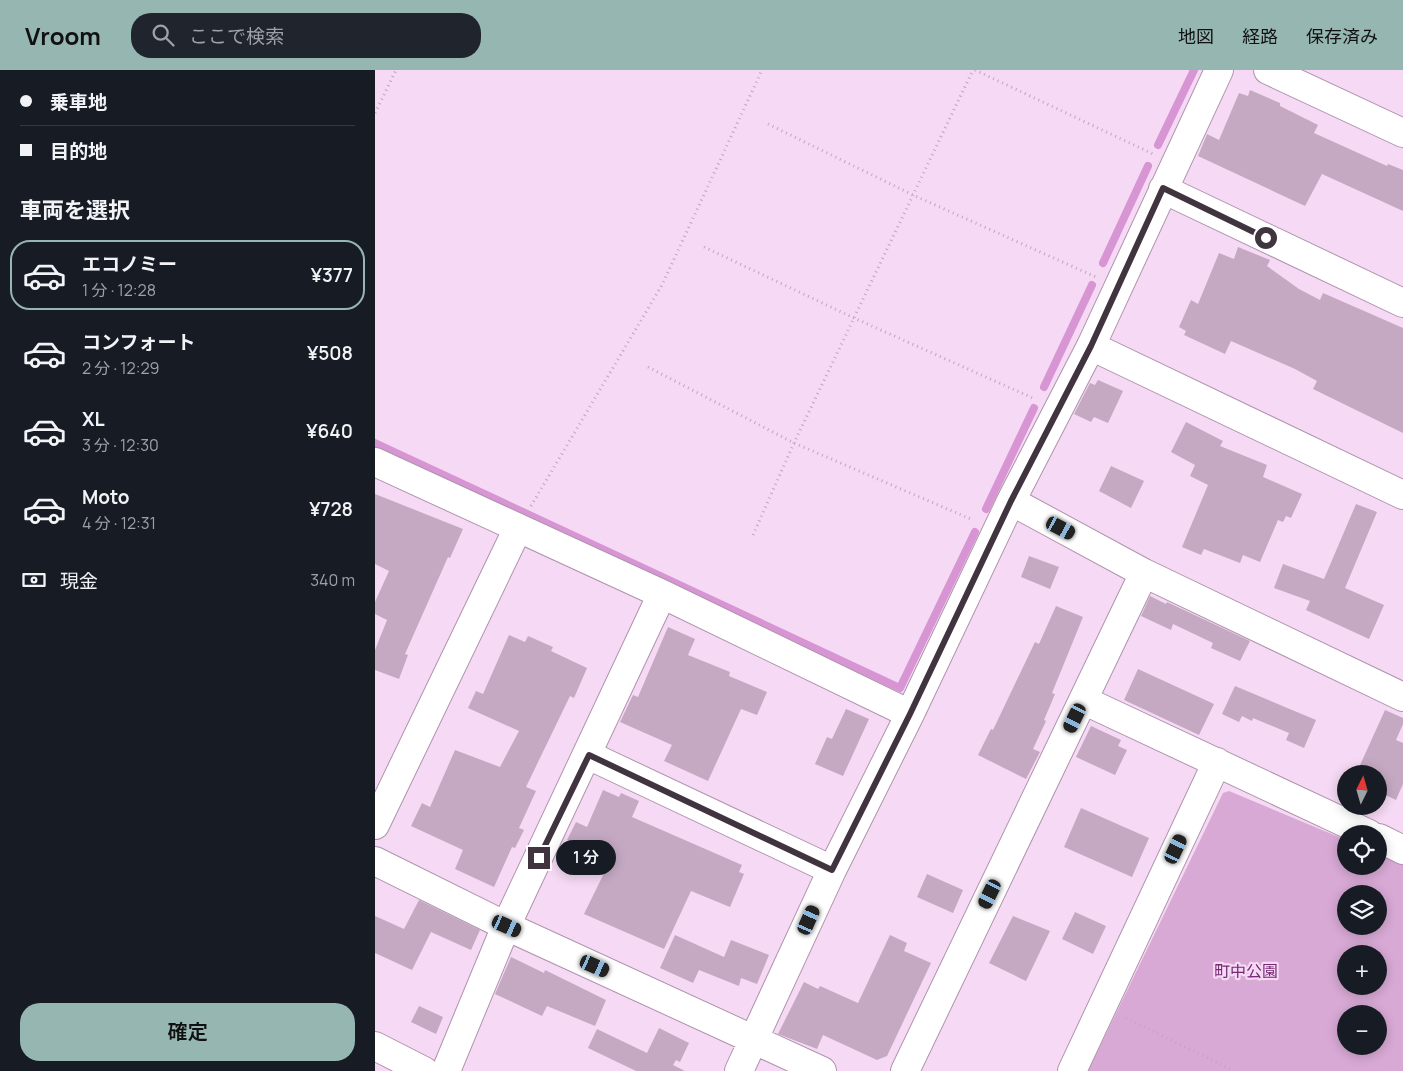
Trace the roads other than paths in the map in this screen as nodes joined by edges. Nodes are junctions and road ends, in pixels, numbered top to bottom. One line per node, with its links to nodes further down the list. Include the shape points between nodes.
1 (1219, 70): 4 (street)
2 (1269, 70): 3 (street)
3 (1403, 133)
4 (1163, 188): 5 (street); 6 (street)
5 (1403, 303)
6 (1091, 346): 8 (street); 9 (street)
7 (375, 462): 10 (street)
8 (1403, 495)
9 (1011, 501): 11 (street); 15 (street)
10 (518, 528): 12 (street); 18 (street)
11 (1144, 573): 13 (street); 14 (street)
12 (662, 594): 15 (street); 16 (street)
13 (1403, 697)
14 (1083, 700): 17 (street); 31 (street)
15 (910, 714): 23 (street)
16 (589, 755): 23 (street); 24 (street)
17 (1217, 762): 19 (street); 32 (street)
18 (375, 825)
19 (1350, 825)
20 (1387, 842): 21 (street)
21 (1403, 850)
22 (375, 861): 24 (street)
23 (832, 870): 25 (street)
24 (507, 926): 25 (street); 28 (street)
25 (755, 1038): 29 (street); 30 (street)
26 (375, 1046): 27 (street)
27 (424, 1071)
28 (446, 1071)
29 (739, 1071)
30 (822, 1071)
31 (905, 1071)
32 (1072, 1071)

